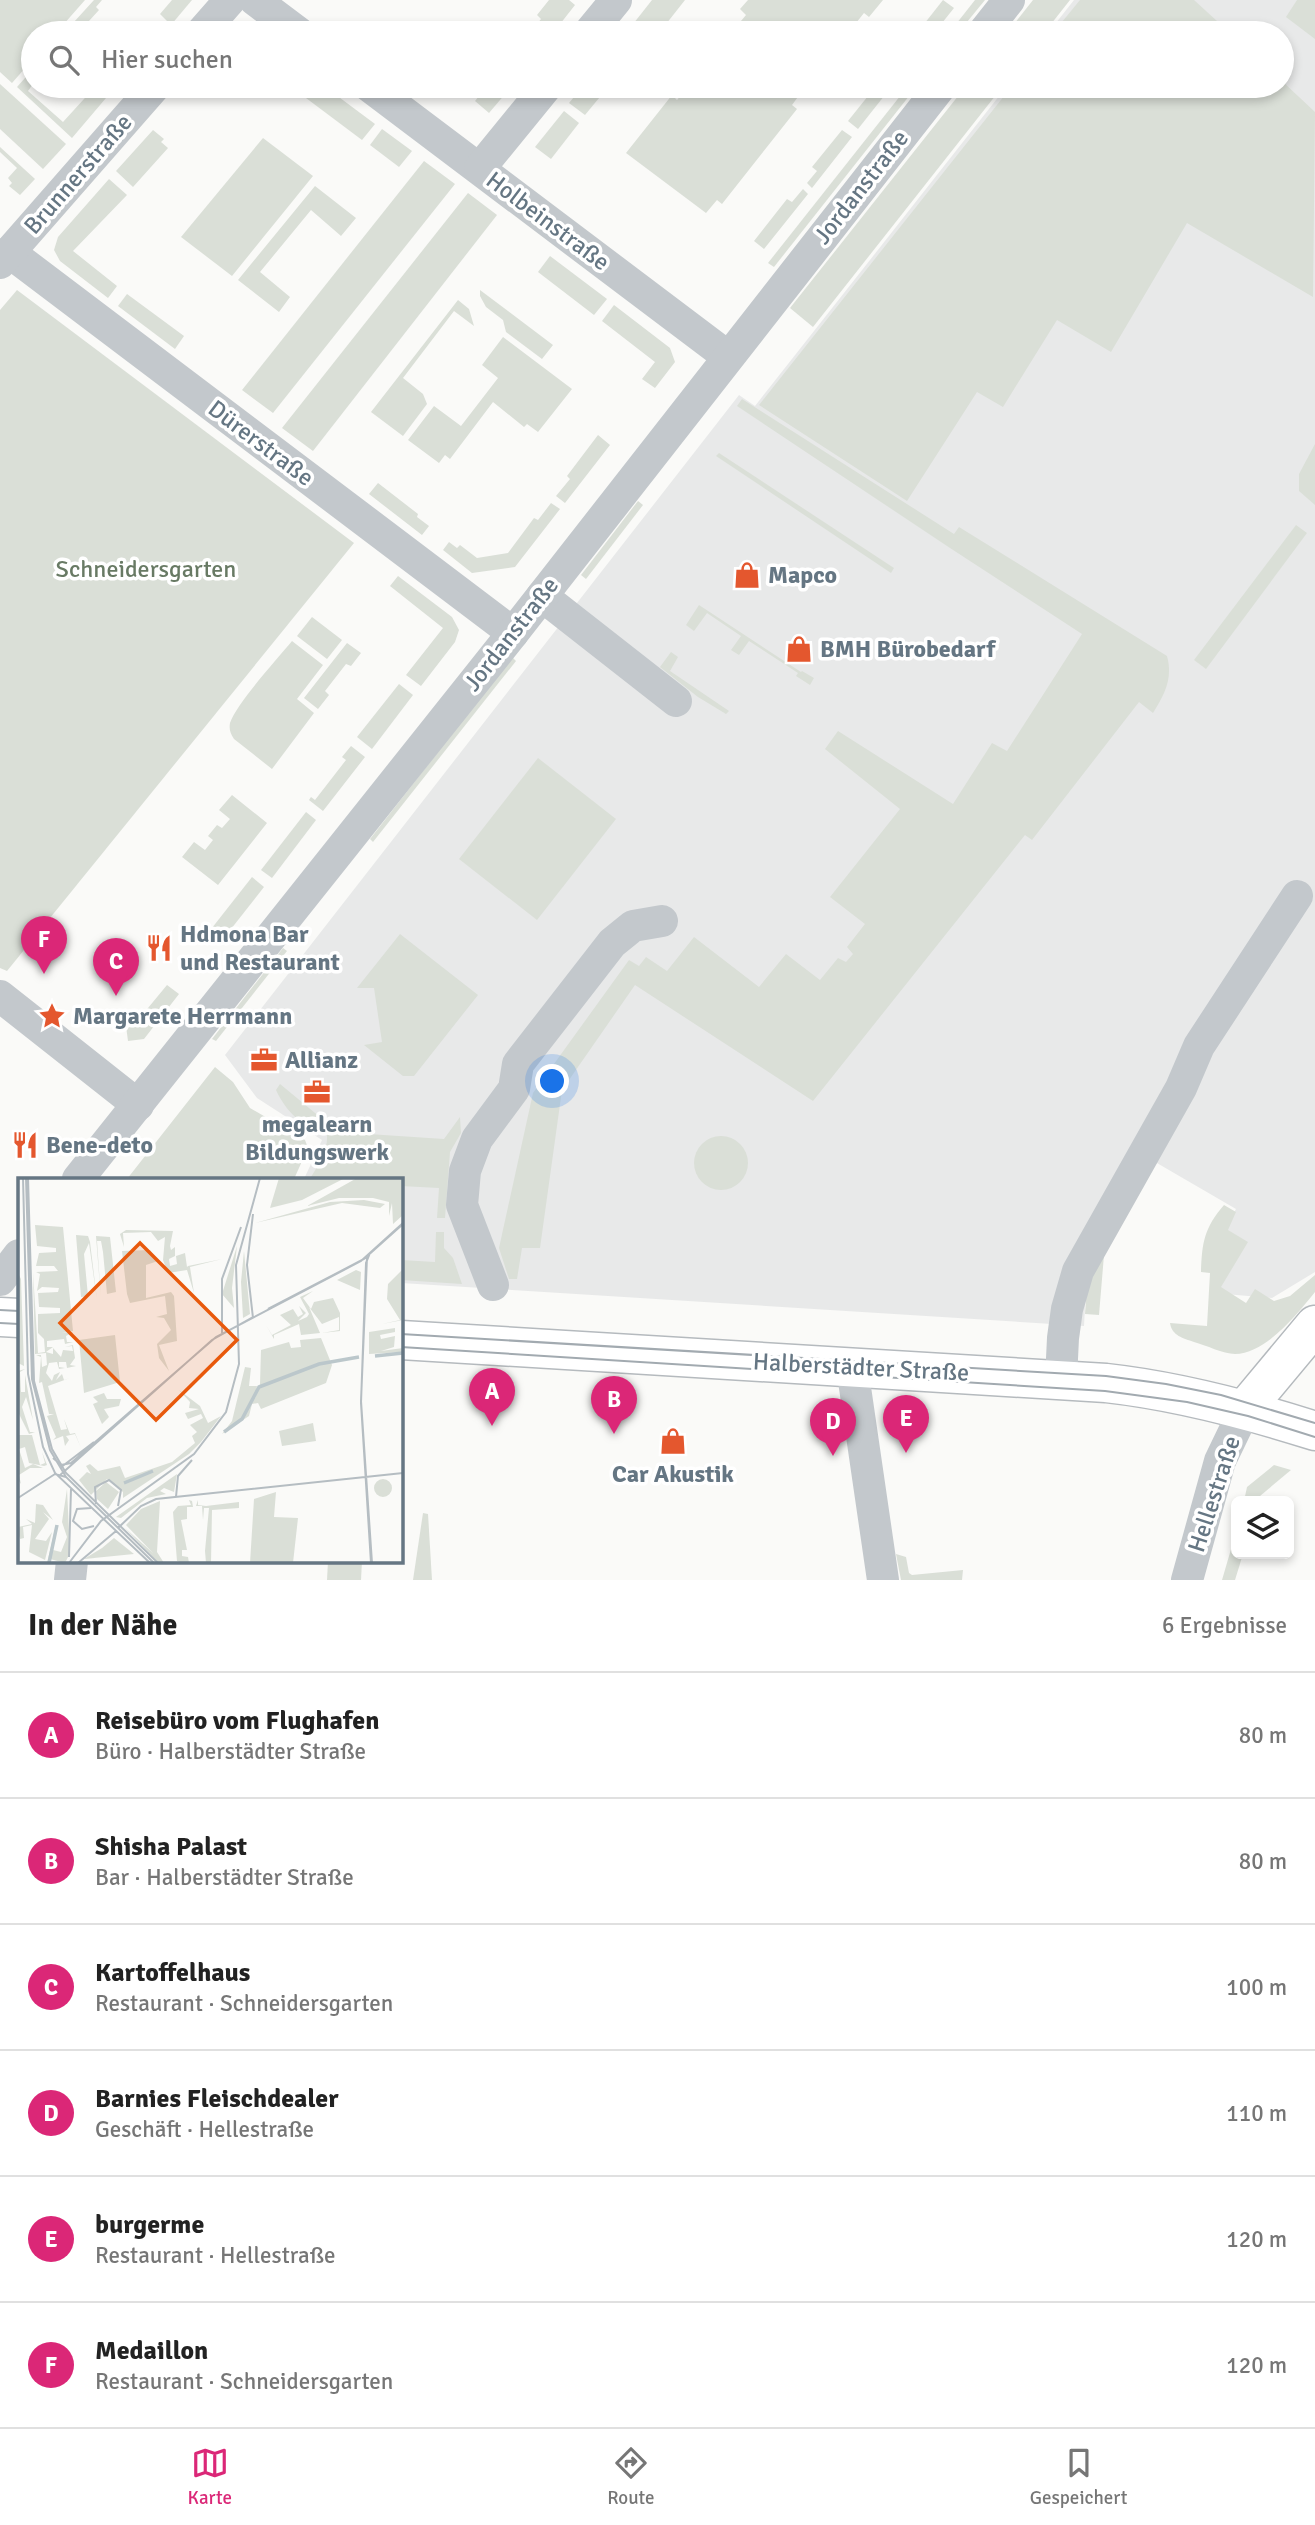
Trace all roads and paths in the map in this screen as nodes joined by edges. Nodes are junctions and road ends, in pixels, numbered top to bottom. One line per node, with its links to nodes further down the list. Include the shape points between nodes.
1 (230, 0): 5 (street)
2 (255, 0): 6 (street)
3 (616, 0): 7 (street)
4 (1009, 0): 8 (street)
5 (212, 21)
6 (283, 21)
7 (599, 21)
8 (992, 21)
9 (145, 98): 14 (street, Brunnerstraße)
10 (385, 98): 13 (street, Holbeinstraße)
11 (537, 98): 13 (street)
12 (931, 98): 15 (street, Jordanstraße)
13 (480, 168): 15 (street, Holbeinstraße)
14 (5, 258): 17 (street, Dürerstraße)
15 (727, 356): 16 (street, Jordanstraße)
16 (542, 596): 17 (street, Jordanstraße); 18 (street)
17 (513, 633): 22 (street, Jordanstraße)
18 (676, 701)
19 (1297, 896): 32 (street, via 1199,1046 1181,1088 1078,1270 1066,1309)
20 (662, 921): 26 (street, via 633,926 612,943 518,1064 514,1090 477,1139 465,1171 463,1205)
21 (0, 996): 22 (street)
22 (138, 1105): 23 (street, Jordanstraße)
23 (79, 1178)
24 (18, 1256): 25 (street)
25 (0, 1280)
26 (493, 1285)
27 (0, 1317): 28 (main road)
28 (18, 1318)
29 (1315, 1325): 33 (main road)
30 (402, 1340): 31 (main road, Halberstädter Straße)
31 (852, 1367): 32 (main road, Halberstädter Straße); 37 (street)
32 (1062, 1379): 33 (main road, Halberstädter Straße, via 1170,1392)
33 (1245, 1409): 34 (main road, Halberstädter Straße); 38 (street, Hellestraße, via 1220,1461)
34 (1315, 1431)
35 (72, 1562): 36 (street)
36 (70, 1580)
37 (883, 1580)
38 (1187, 1580)

